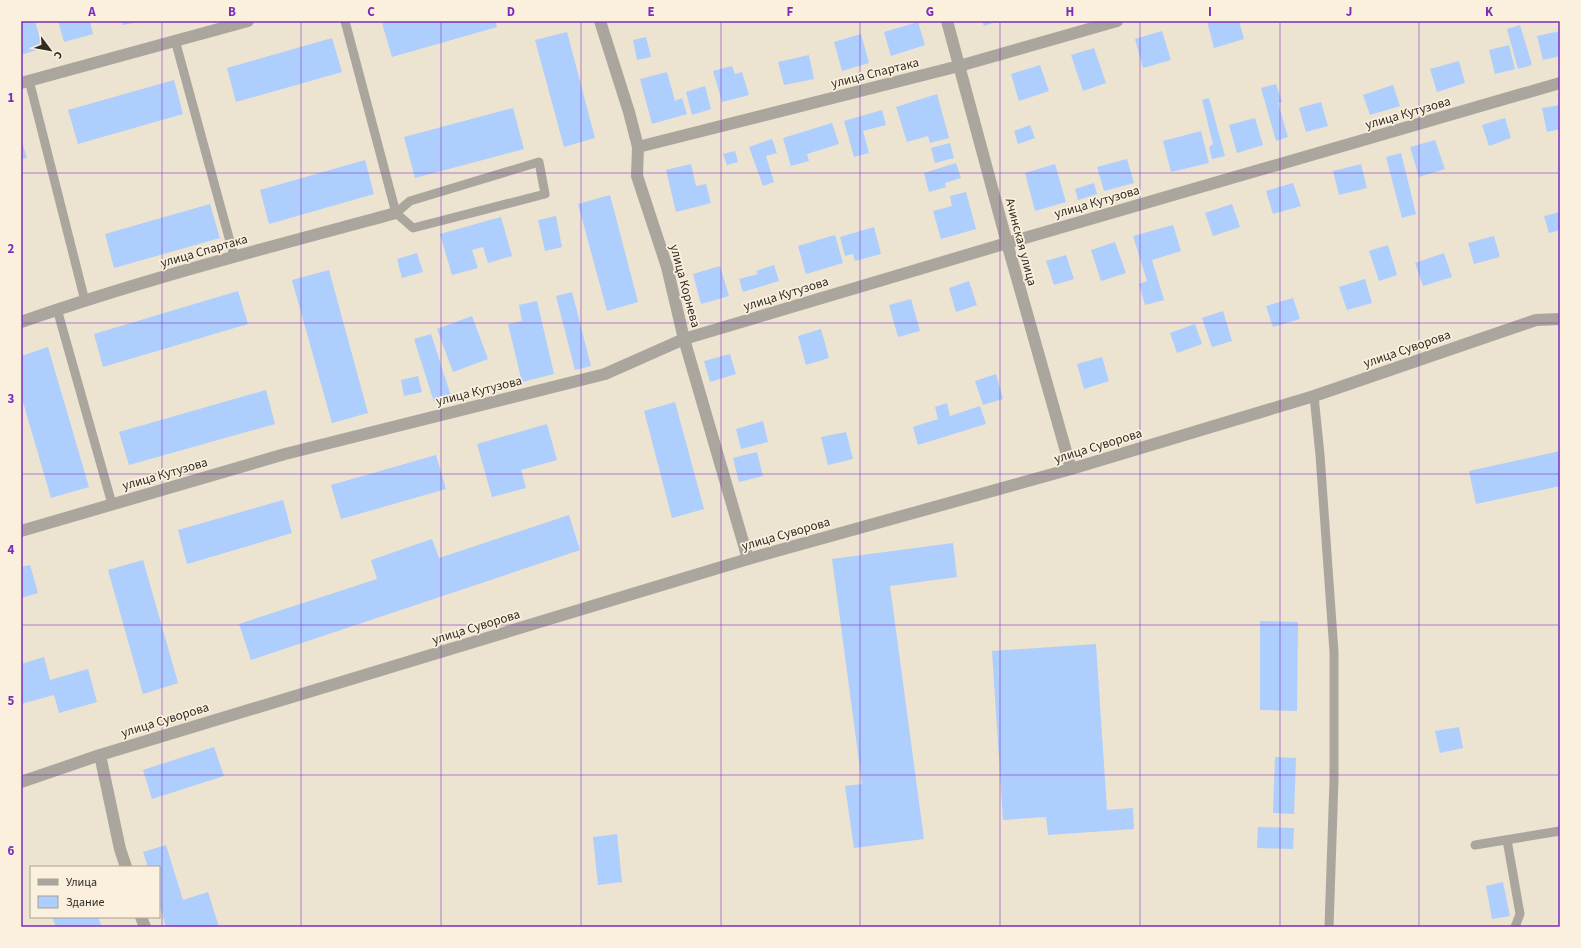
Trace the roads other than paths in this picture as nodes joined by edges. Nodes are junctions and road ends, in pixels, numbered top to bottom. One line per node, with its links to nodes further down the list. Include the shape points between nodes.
1 (248, 21): 6 (street)
2 (345, 21): 11 (lane)
3 (600, 21): 10 (street, улица Корнева)
4 (947, 21): 7 (street, Ачинская улица)
5 (1117, 21): 7 (street, улица Спартака)
6 (175, 40): 8 (street); 13 (lane)
7 (960, 66): 10 (street, улица Спартака); 12 (street, Ачинская улица)
8 (25, 82): 14 (lane)
9 (1560, 83): 12 (street, улица Кутузова)
10 (638, 147): 18 (street, улица Корнева, via 637,176 667,267)
11 (396, 214): 11 (lane, via 413,228 545,194 539,162 410,201); 13 (street, улица Спартака)
12 (1007, 243): 18 (street, улица Кутузова); 20 (street, Ачинская улица)
13 (234, 256): 14 (street, улица Спартака)
14 (85, 301): 15 (street, улица Спартака)
15 (57, 309): 17 (street, улица Спартака); 21 (lane)
16 (1560, 319): 19 (street, улица Суворова, via 1536,320)
17 (21, 322)
18 (684, 339): 21 (street, улица Кутузова, via 605,374 285,454); 23 (street, улица Корнева)
19 (1314, 396): 20 (street, улица Суворова); 30 (lane, via 1334,652 1334,780)
20 (1071, 469): 23 (street, улица Суворова)
21 (112, 504): 22 (street, улица Кутузова)
22 (21, 531)
23 (748, 559): 24 (street, улица Суворова)
24 (100, 755): 25 (street, улица Суворова); 29 (street)
25 (21, 782)
26 (1560, 831): 27 (lane)
27 (1507, 840): 28 (lane); 31 (lane, via 1520,914)
28 (1474, 845)
29 (126, 866)
30 (1329, 927)
31 (1515, 927)

